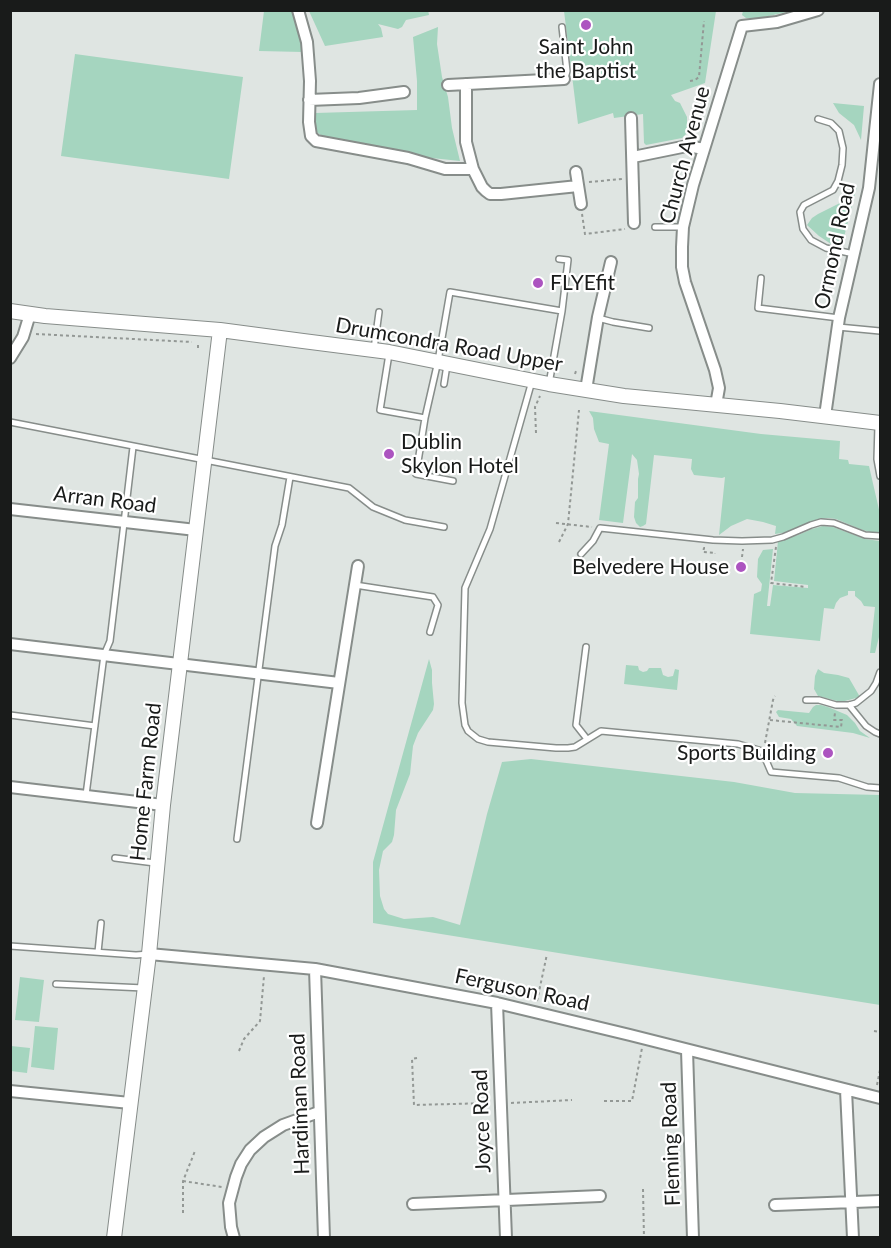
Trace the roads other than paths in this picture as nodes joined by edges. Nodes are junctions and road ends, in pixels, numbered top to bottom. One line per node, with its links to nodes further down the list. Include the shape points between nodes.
1 (298, 10): 9 (street, via 308,42)
2 (818, 10): 12 (street, Church Avenue, via 777,22 742,26)
3 (562, 27): 4 (lane, via 567,72)
4 (564, 79): 5 (street)
5 (466, 84): 7 (street); 14 (street, via 466,142)
6 (880, 84): 21 (street, Ormond Road, via 869,188)
7 (448, 85)
8 (404, 92): 9 (street)
9 (309, 100): 14 (street, via 309,130 316,141 446,169)
10 (631, 118): 13 (street)
11 (819, 119): 21 (lane, via 839,131 842,165 833,190 804,205 800,212 803,229 811,240 826,248)
12 (704, 149): 13 (street, via 681,146); 20 (street, Church Avenue)
13 (633, 157): 18 (street)
14 (473, 170): 16 (street, via 490,194)
15 (576, 172): 16 (street)
16 (582, 184): 17 (street)
17 (581, 204)
18 (631, 226)
19 (655, 227): 20 (lane)
20 (683, 227): 42 (street, Church Avenue, via 682,267 715,370)
21 (854, 254): 30 (street, Ormond Road)
22 (559, 259): 26 (lane, via 568,260)
23 (611, 262): 29 (street)
24 (761, 278): 30 (lane, via 758,308)
25 (10, 310): 28 (street, Drumcondra Road Upper)
26 (561, 311): 37 (lane, via 450,292); 40 (lane)
27 (379, 312): 34 (lane)
28 (30, 314): 32 (street, Drumcondra Road Upper); 36 (street, via 25,333)
29 (598, 318): 31 (lane); 41 (street)
30 (838, 322): 33 (lane); 43 (street, Ormond Road)
31 (649, 328)
32 (220, 330): 34 (street, Drumcondra Road Upper); 48 (street, Home Farm Road)
33 (880, 331)
34 (374, 350): 35 (street, Drumcondra Road Upper)
35 (389, 352): 37 (street, Drumcondra Road Upper); 44 (lane, via 380,410)
36 (10, 358)
37 (442, 362): 38 (street, Drumcondra Road Upper); 39 (lane); 44 (lane)
38 (532, 380): 40 (street, Drumcondra Road Upper); 73 (lane, via 490,530 465,588 463,715 473,736 488,742 568,748)
39 (444, 384)
40 (549, 384): 41 (street, Drumcondra Road Upper)
41 (586, 390): 42 (street, Drumcondra Road Upper)
42 (716, 405): 43 (street, Drumcondra Road Upper)
43 (825, 416): 46 (street, Drumcondra Road Upper)
44 (425, 418): 51 (lane, via 416,474)
45 (10, 422): 47 (lane)
46 (880, 423): 49 (lane)
47 (133, 447): 48 (lane); 53 (lane)
48 (204, 460): 50 (lane); 55 (street, Home Farm Road)
49 (880, 476)
50 (290, 477): 54 (lane, via 349,488 373,507 405,520); 66 (lane, via 282,525 274,546)
51 (453, 482)
52 (10, 509): 53 (street, Arran Road)
53 (124, 521): 55 (street, Arran Road); 63 (lane, via 110,641)
54 (444, 526)
55 (196, 530): 64 (street, Home Farm Road)
56 (880, 536): 57 (lane, via 821,522 777,539 713,540 600,528)
57 (580, 554)
58 (358, 566): 59 (street)
59 (355, 585): 60 (lane, via 433,597 438,605); 67 (street)
60 (430, 632)
61 (10, 644): 63 (street)
62 (586, 647): 73 (lane, via 576,725)
63 (104, 655): 64 (street); 71 (lane)
64 (180, 663): 66 (street); 77 (street, Home Farm Road)
65 (880, 672): 69 (lane, via 871,691)
66 (259, 673): 67 (street); 79 (lane)
67 (339, 682): 78 (street)
68 (806, 700): 69 (lane)
69 (849, 705): 72 (lane, via 866,726)
70 (10, 715): 71 (lane)
71 (95, 726): 76 (lane)
72 (880, 734)
73 (587, 738): 75 (lane, via 601,731 738,744 762,751 771,772 839,778)
74 (10, 787): 76 (street)
75 (880, 788)
76 (86, 796): 77 (street)
77 (163, 805): 81 (street, Home Farm Road)
78 (317, 823)
79 (237, 839)
80 (115, 858): 81 (lane)
81 (158, 864): 85 (street, Home Farm Road)
82 (101, 923): 84 (lane)
83 (10, 945): 84 (lane)
84 (98, 952): 85 (lane)
85 (149, 954): 86 (street, Ferguson Road); 88 (street, Home Farm Road)
86 (315, 969): 89 (street, Ferguson Road); 95 (street, Hardiman Road)
87 (56, 984): 88 (lane)
88 (144, 988): 94 (street, Home Farm Road)
89 (497, 1004): 90 (street, Ferguson Road); 97 (street, Joyce Road)
90 (687, 1050): 91 (street, Ferguson Road); 106 (street, Fleming Road)
91 (846, 1090): 93 (street, Ferguson Road); 98 (street)
92 (10, 1091): 94 (street)
93 (877, 1098)
94 (130, 1103): 102 (street, Home Farm Road)
95 (319, 1112): 103 (street, via 283,1125 264,1137 245,1157 229,1203); 104 (street, Hardiman Road)
96 (600, 1196): 97 (street)
97 (505, 1200): 100 (street); 105 (street, Joyce Road)
98 (851, 1201): 99 (street); 101 (street); 107 (street)
99 (880, 1201)
100 (413, 1204)
101 (775, 1205)
102 (114, 1238)
103 (234, 1238)
104 (324, 1238)
105 (506, 1238)
106 (693, 1238)
107 (853, 1238)

